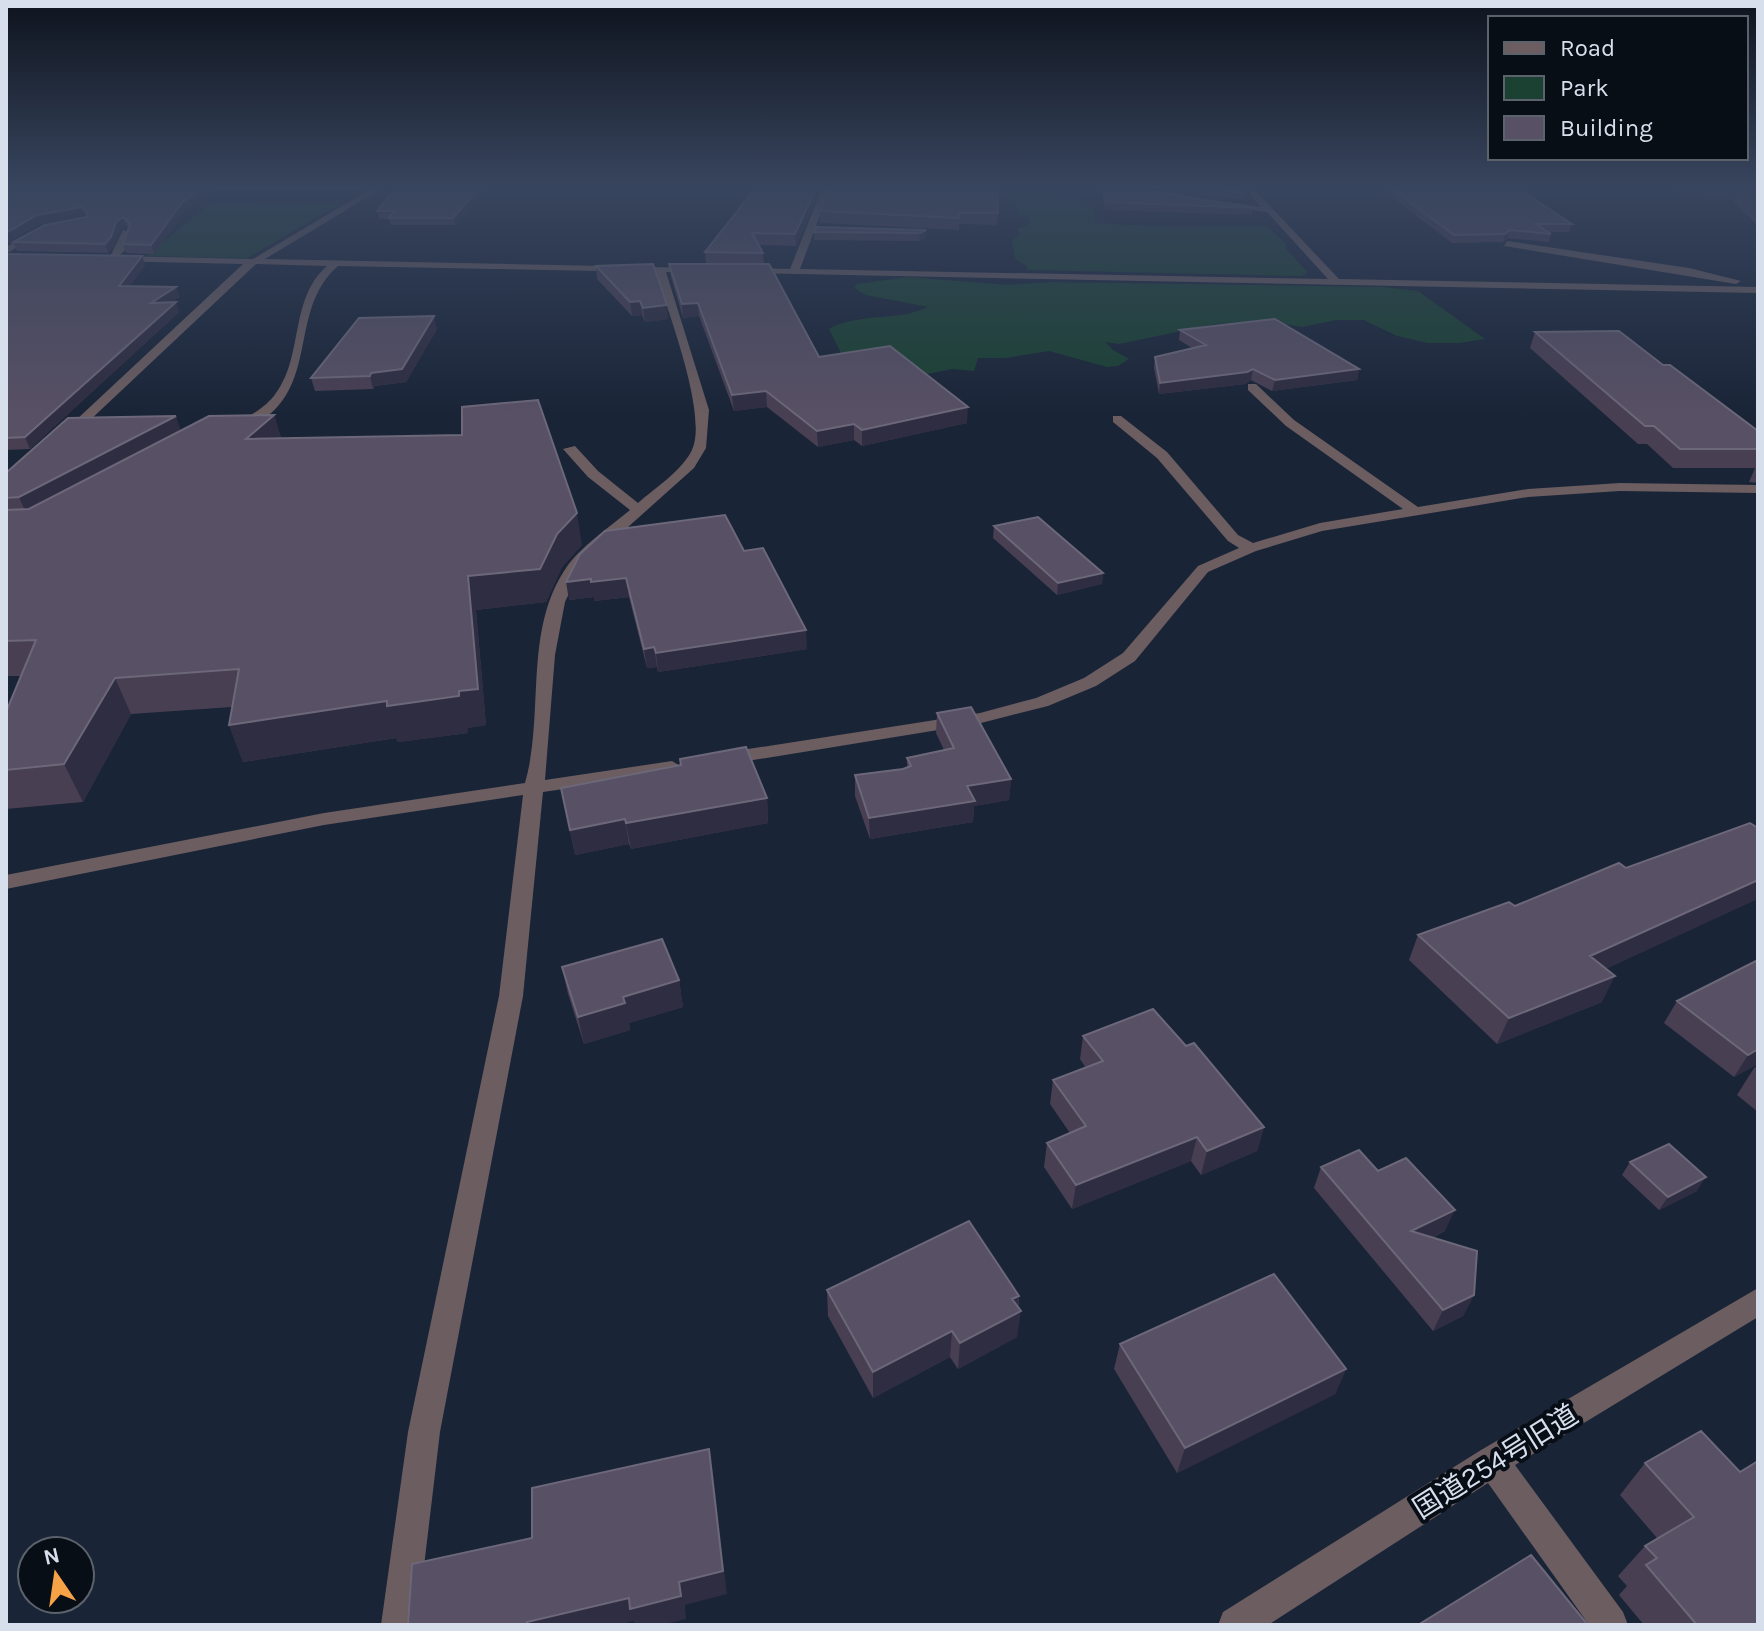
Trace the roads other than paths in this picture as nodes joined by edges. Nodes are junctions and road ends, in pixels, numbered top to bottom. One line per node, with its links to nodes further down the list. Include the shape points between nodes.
1 (253, 262): 16 (street)
2 (337, 262): 15 (street, via 310,292 299,353 283,393 256,417)
3 (342, 262): 7 (street)
4 (798, 262): 10 (street)
5 (1318, 262): 11 (street)
6 (1626, 262): 12 (street)
7 (660, 269): 8 (street); 19 (street, via 703,410 700,448 689,465)
8 (705, 270)
9 (734, 271): 10 (street)
10 (794, 272): 11 (street)
11 (1338, 284): 12 (street)
12 (1758, 289)
13 (1252, 387): 20 (street, via 1290,423)
14 (1117, 419): 21 (street, via 1162,455 1233,538)
15 (217, 439)
16 (52, 448)
17 (570, 449): 19 (street)
18 (1758, 489): 20 (street, via 1620,487 1528,493)
19 (638, 510): 22 (street, via 573,568 557,602)
20 (1415, 511): 21 (street, via 1320,527)
21 (1251, 548): 22 (street, via 1203,569 1129,657 1090,682 1042,702 981,718)
22 (533, 790): 23 (street, via 324,819); 26 (street, via 511,996 424,1432)
23 (6, 882)
24 (1758, 1301): 25 (street, 国道254号旧道)
25 (1492, 1461): 27 (street, 国道254号旧道); 28 (street)
26 (399, 1625)
27 (1236, 1625)
28 (1610, 1625)

